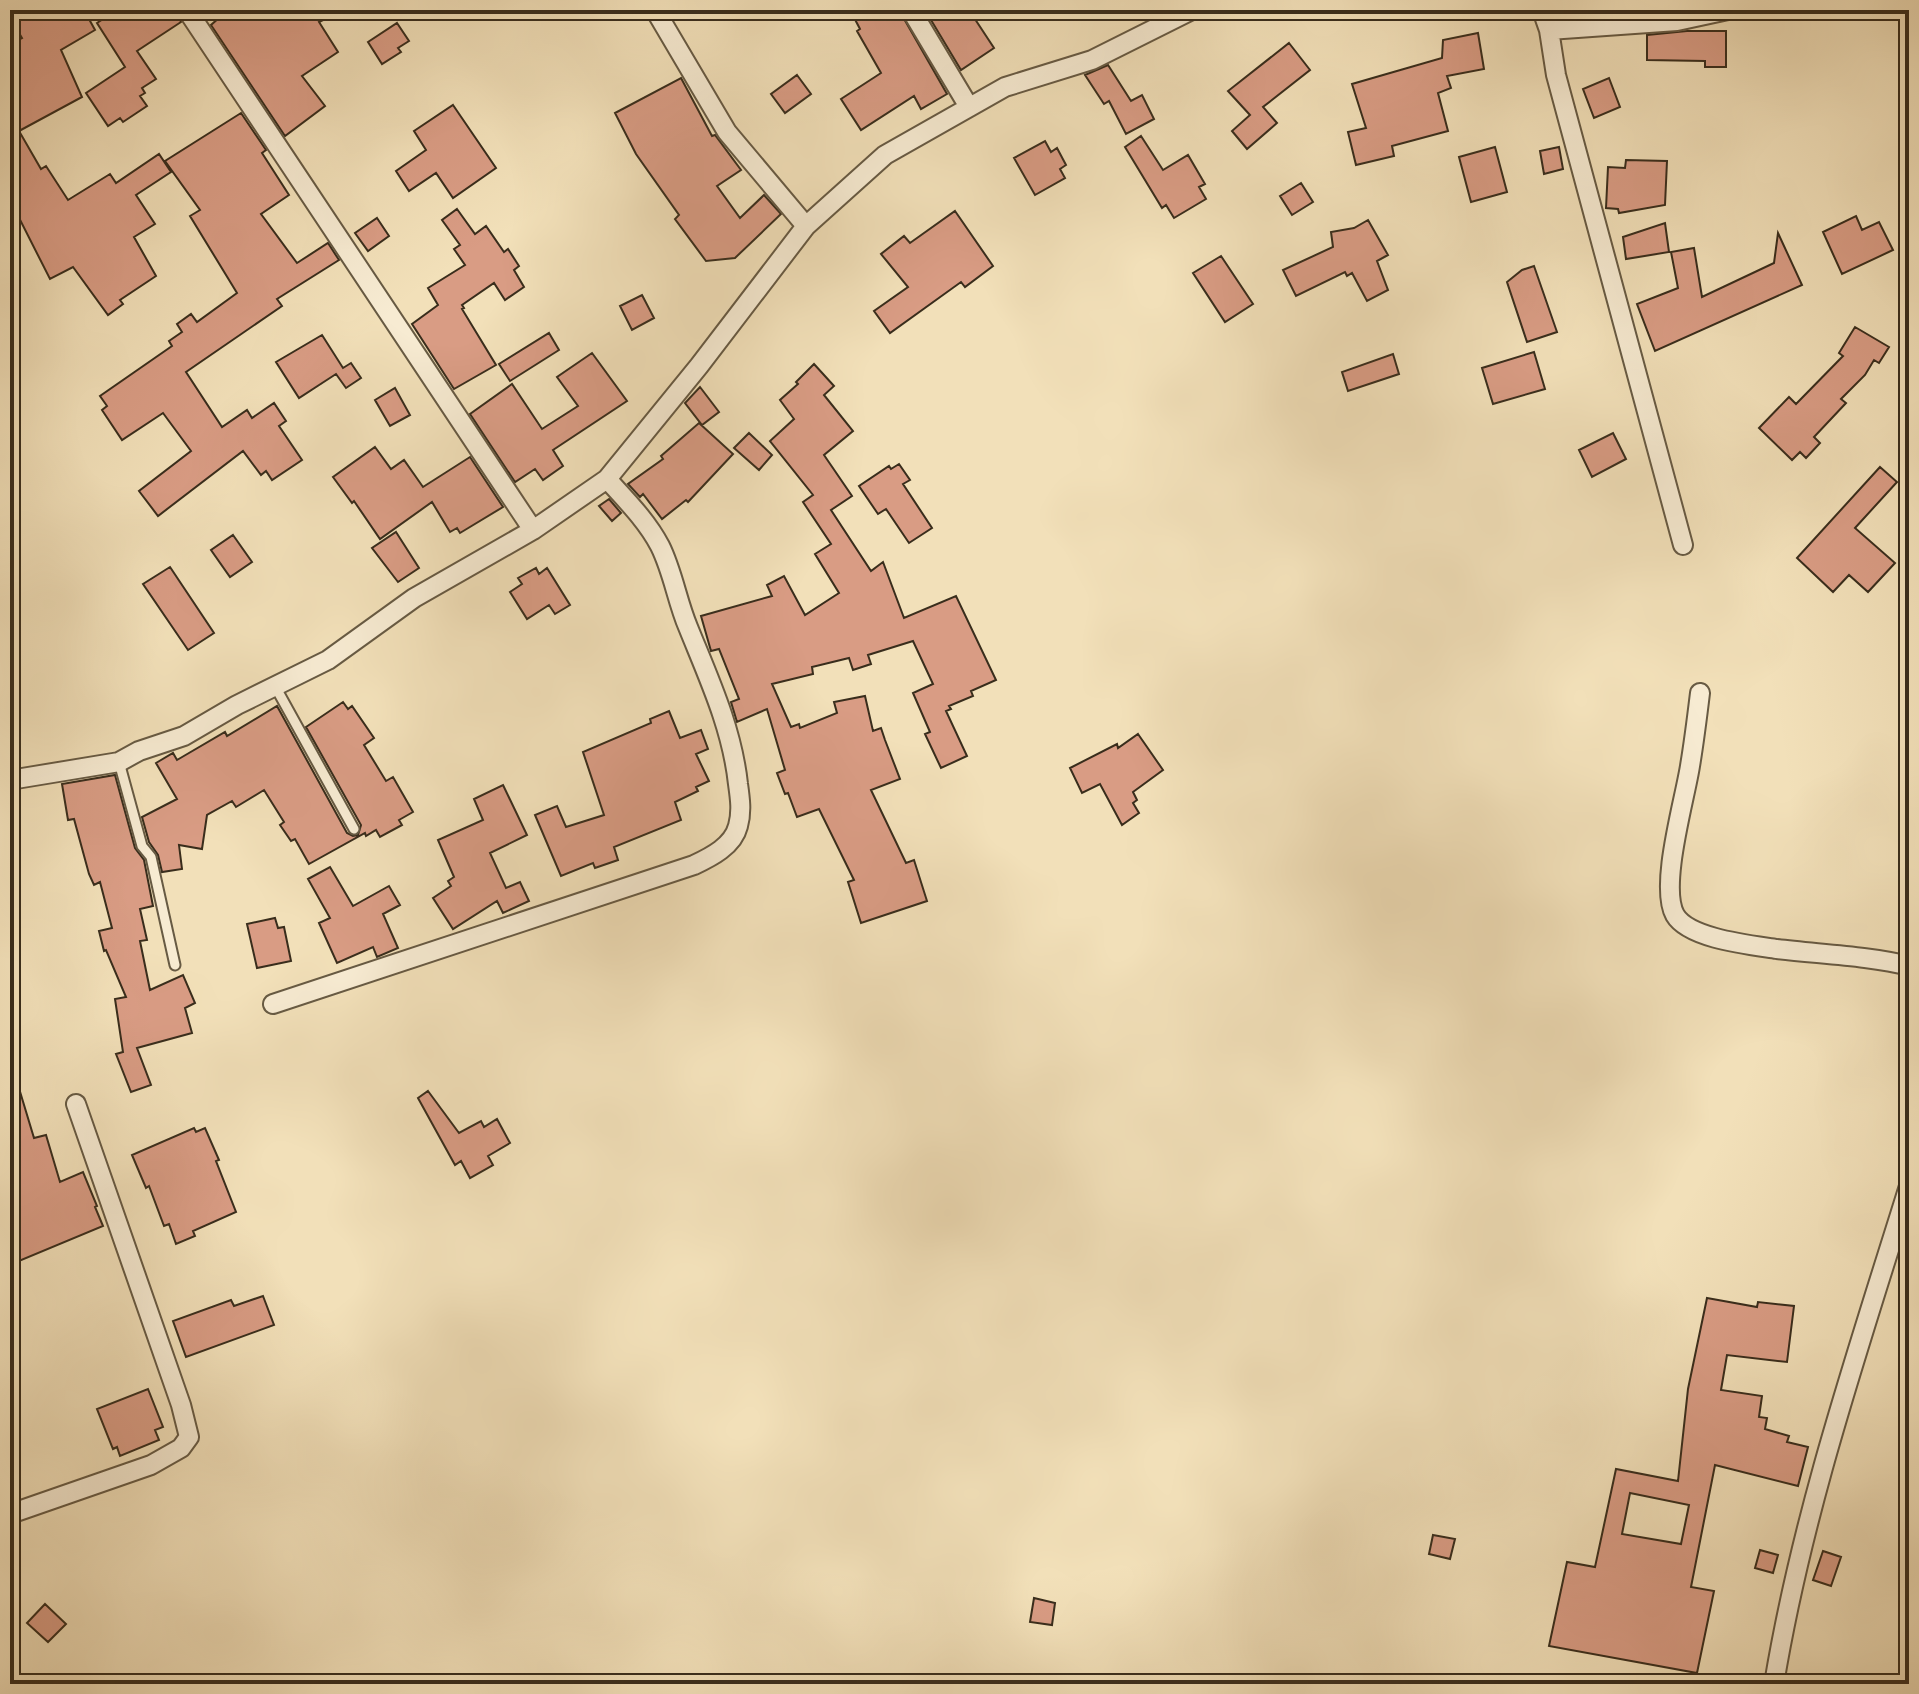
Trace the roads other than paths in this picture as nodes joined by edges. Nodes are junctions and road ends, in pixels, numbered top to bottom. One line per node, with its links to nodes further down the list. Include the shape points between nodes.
1 (187, 10): 11 (street)
2 (655, 10): 9 (street, via 727,132)
3 (911, 10): 8 (street)
4 (1192, 10): 8 (street, via 1092,60 1005,87)
5 (1542, 10): 7 (street)
6 (1728, 10): 7 (street, via 1677,21)
7 (1549, 30): 12 (street, via 1556,75)
8 (969, 107): 9 (street, via 885,155)
9 (806, 226): 10 (street)
10 (607, 479): 11 (street); 20 (street, via 660,545 716,691 736,759 738,830 727,845 694,865)
11 (533, 530): 13 (street, via 414,598 328,660)
12 (1683, 545)
13 (276, 688): 15 (street, via 184,736); 17 (lane)
14 (1700, 693): 19 (street, via 1673,848 1670,900 1676,917 1692,930 1718,938)
15 (119, 762): 16 (street); 18 (lane, via 142,846 151,857)
16 (10, 780)
17 (354, 829)
18 (175, 965)
19 (1909, 966)
20 (273, 1004)
21 (76, 1104): 23 (street, via 189,1437 181,1448 151,1465)
22 (1909, 1186): 24 (street, via 1796,1569)
23 (10, 1514)
24 (1774, 1684)

